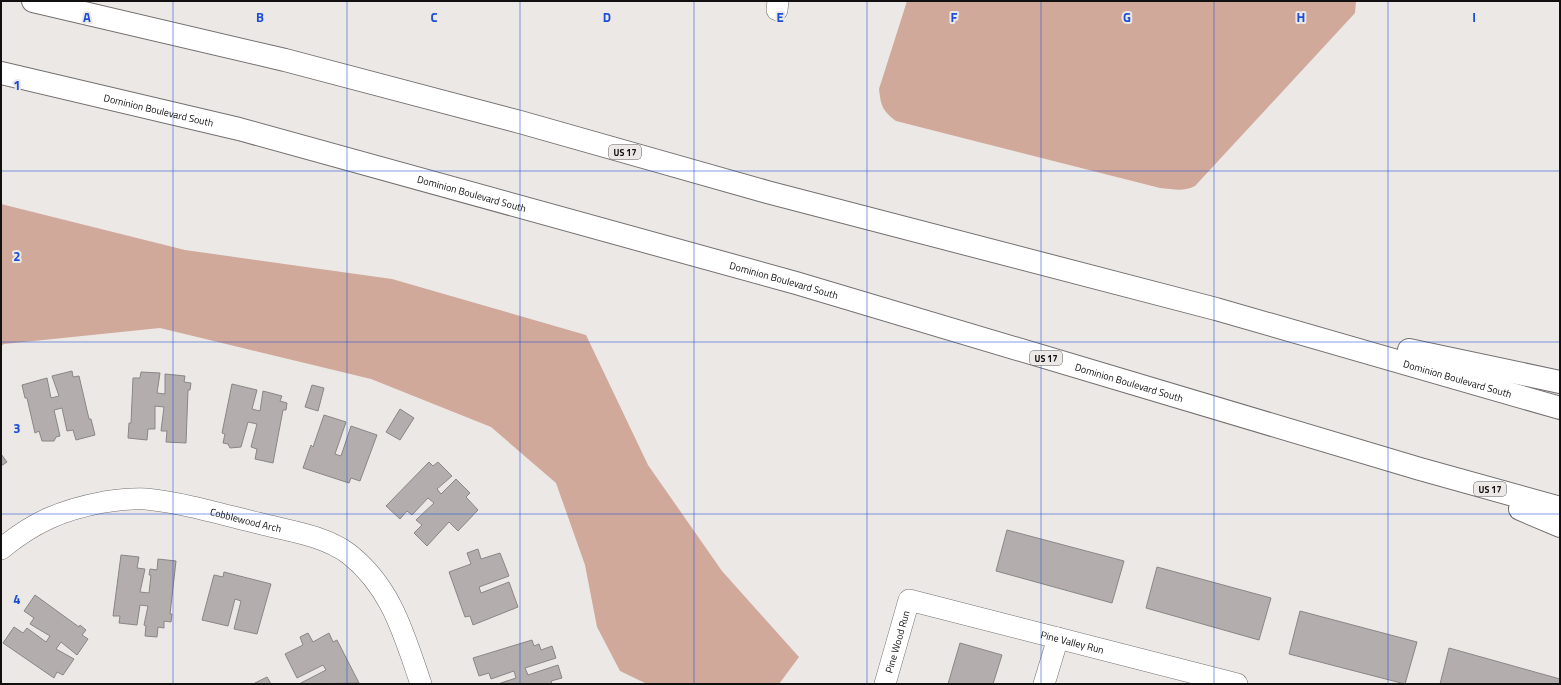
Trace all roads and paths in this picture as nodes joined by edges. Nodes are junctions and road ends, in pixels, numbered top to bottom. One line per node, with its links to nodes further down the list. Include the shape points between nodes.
1 (33, 1): 3 (highway, Dominion Boulevard South / US 17, via 285,60 520,122 775,194)
2 (1, 73): 6 (highway, Dominion Boulevard South / US 17, via 239,129 789,281)
3 (1216, 309): 4 (highway); 5 (highway, Dominion Boulevard South)
4 (1560, 382)
5 (1560, 408)
6 (1420, 469): 7 (highway, Dominion Boulevard South / US 17); 8 (highway)
7 (1560, 508)
8 (1560, 526)
9 (1, 550): 12 (street, Cobblewood Arch, via 21,533 44,520 75,508 123,499 181,504 318,538 348,554 381,586 396,613)
10 (908, 600): 11 (street, Pine Valley Run); 13 (street, Pine Wood Run)
11 (1058, 638): 14 (street); 15 (street, Pine Valley Run)
12 (421, 684)
13 (885, 684)
14 (1044, 684)
15 (1237, 684)

